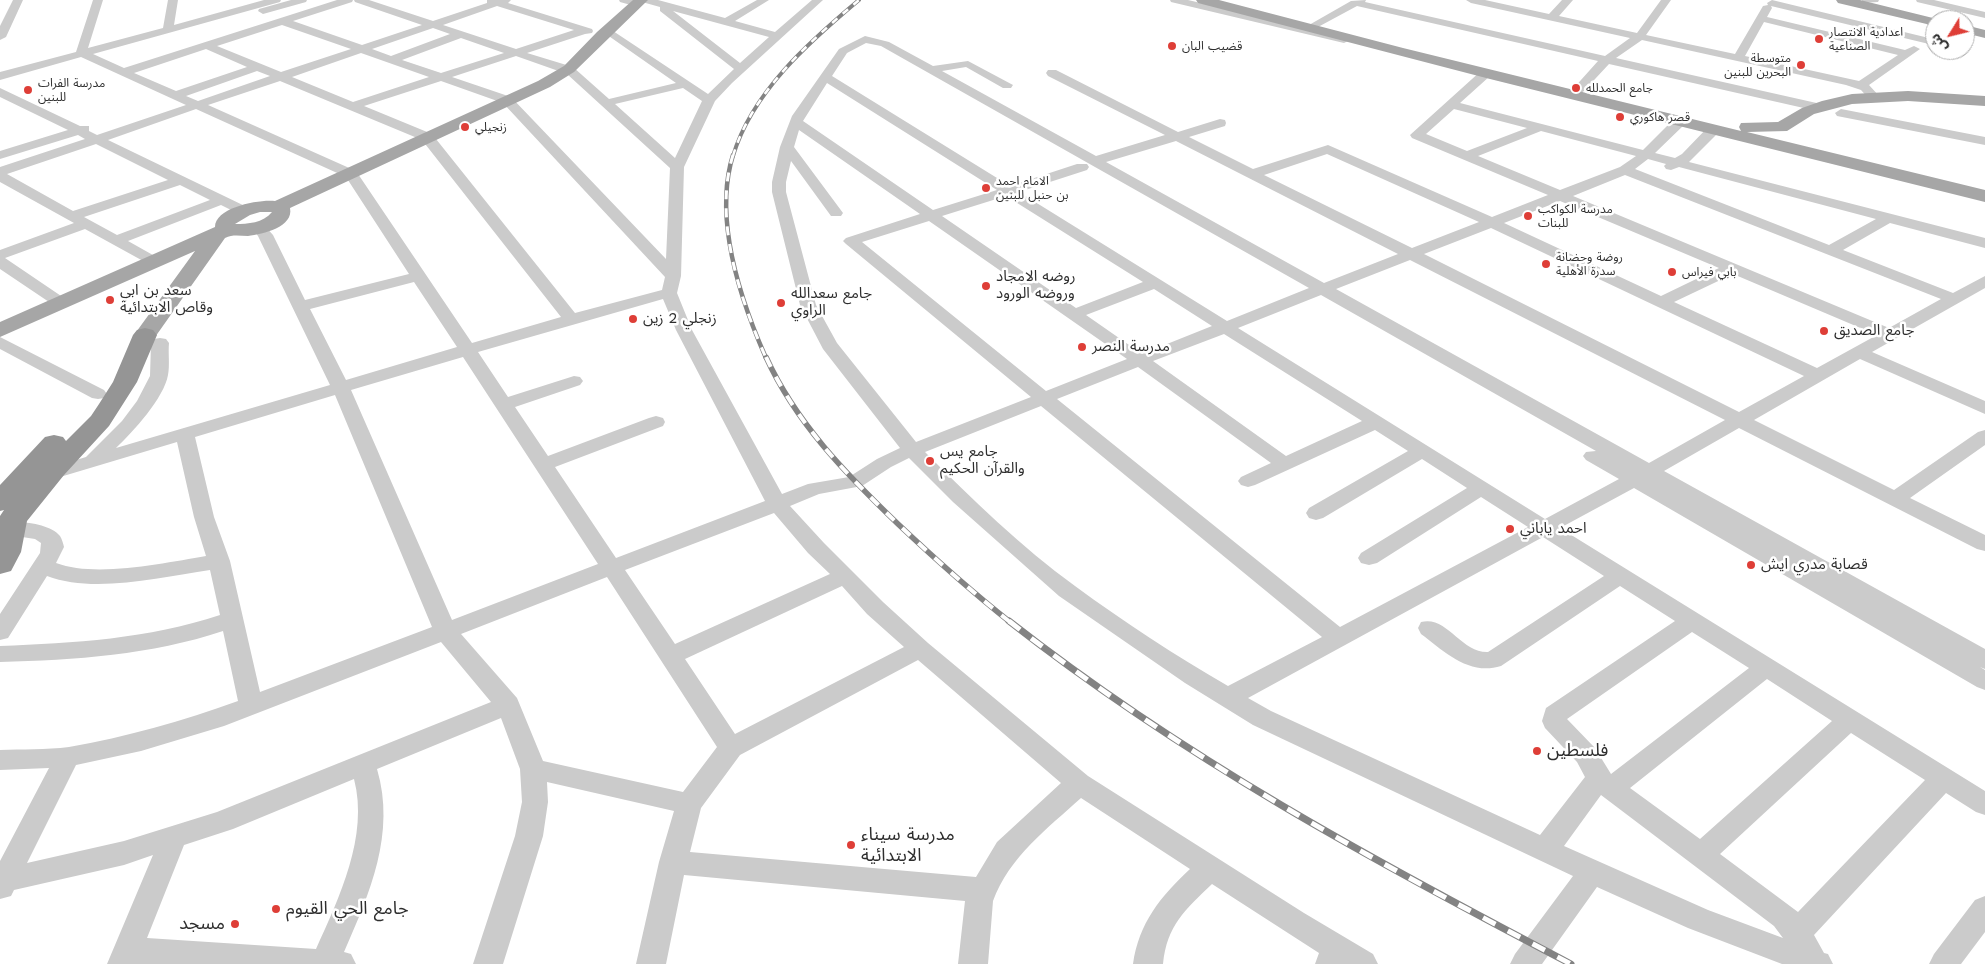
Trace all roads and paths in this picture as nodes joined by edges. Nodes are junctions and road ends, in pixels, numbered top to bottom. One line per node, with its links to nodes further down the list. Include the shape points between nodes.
1 (98, 0): 50 (street)
2 (173, 0): 36 (street)
3 (276, 0): 24 (street)
4 (302, 0): 50 (street)
5 (348, 0): 32 (street)
6 (360, 0): 35 (street)
7 (764, 0): 33 (street)
8 (818, 0): 40 (street)
9 (1175, 0): 47 (street)
10 (1204, 0): 47 (main road)
11 (1224, 0): 34 (main road)
12 (1232, 0): 34 (street)
13 (1471, 0): 30 (street)
14 (1568, 0): 30 (street)
15 (1666, 0): 42 (street)
16 (1843, 0): 31 (main road)
17 (1867, 0): 29 (main road)
18 (1923, 0): 28 (street)
19 (497, 1): 35 (street); 37 (street)
20 (641, 1): 27 (street); 38 (main road); 55 (street)
21 (16, 2): 25 (street); 41 (street)
22 (1358, 2): 34 (street); 53 (street)
23 (692, 3): 27 (street)
24 (249, 4): 36 (street)
25 (0, 7)
26 (1767, 7): 49 (street); 49 (street, via 1929,41); 51 (street)
27 (678, 9): 33 (street)
28 (1947, 10)
29 (1925, 15)
30 (1552, 17): 42 (street)
31 (1925, 20)
32 (282, 21): 43 (street); 44 (street)
33 (726, 22): 40 (street)
34 (1317, 23): 68 (main road)
35 (433, 25): 39 (street); 46 (street)
36 (168, 29): 50 (street)
37 (586, 30): 38 (street); 48 (street)
38 (604, 32): 56 (main road); 65 (street)
39 (460, 34): 48 (street); 52 (street)
40 (777, 36): 55 (street)
41 (0, 37)
42 (1639, 37): 51 (street); 53 (street)
43 (344, 43): 45 (street); 46 (street)
44 (207, 46): 54 (street); 58 (street)
45 (326, 49)
46 (361, 49): 52 (street); 62 (street)
47 (1403, 52): 60 (main road)
48 (516, 53): 56 (street); 64 (street)
49 (1905, 53): 67 (street)
50 (87, 55): 58 (street); 61 (street)
51 (1738, 59): 67 (street)
52 (391, 60): 64 (street)
53 (1606, 60): 68 (street); 80 (street)
54 (257, 67): 62 (street); 70 (street)
55 (741, 69): 73 (street)
56 (568, 70): 72 (main road); 76 (street)
57 (926, 70): 63 (street, via 864,39 843,50); 66 (street, via 968,64); 102 (street)
58 (124, 72): 70 (street)
59 (1052, 73): 92 (street)
60 (1486, 73): 77 (street); 85 (main road)
61 (0, 76)
62 (280, 76): 78 (street); 79 (street)
63 (824, 76): 84 (street); 112 (street)
64 (441, 77): 72 (street); 79 (street)
65 (686, 84): 73 (street); 76 (street)
66 (1007, 85)
67 (1861, 85): 71 (street)
68 (1578, 90): 88 (main road)
69 (0, 92): 91 (street)
70 (179, 97): 78 (street); 83 (street)
71 (1874, 97): 74 (main road); 80 (main road)
72 (506, 100): 93 (main road); 137 (street)
73 (709, 100): 104 (street)
74 (1914, 100): 75 (main road); 81 (main road); 82 (main road)
75 (1985, 100)
76 (606, 103): 104 (street)
77 (1451, 104): 89 (street); 100 (street, via 1417,135)
78 (197, 105): 94 (street); 107 (street)
79 (353, 106): 93 (street)
80 (1817, 107): 88 (main road, via 1781,127)
81 (1985, 107)
82 (1841, 113): 95 (street); 97 (main road, via 1820,121 1808,132 1818,143)
83 (116, 119)
84 (795, 121): 96 (street); 119 (street)
85 (1680, 121): 90 (main road); 98 (street)
86 (1220, 123): 92 (street)
87 (97, 125): 91 (street)
88 (1739, 126): 97 (main road)
89 (1541, 127): 98 (street); 100 (street)
90 (1714, 129): 101 (street); 103 (main road)
91 (78, 130): 94 (street); 99 (street)
92 (1179, 136): 102 (street); 108 (street)
93 (427, 137): 107 (main road); 144 (street)
94 (96, 139): 106 (street); 110 (street)
95 (1985, 141)
96 (787, 147): 118 (street); 165 (street, via 779,192 808,305 829,344)
97 (1832, 148): 103 (main road)
98 (1645, 154): 101 (street); 105 (street)
99 (0, 155)
100 (1466, 156): 113 (street)
101 (1678, 163): 105 (street, via 1649,171); 121 (street)
102 (1089, 164): 112 (street); 138 (street)
103 (1880, 164): 111 (main road); 114 (main road)
104 (677, 167): 137 (street)
105 (1628, 169): 113 (street); 128 (street)
106 (0, 172)
107 (350, 174): 116 (main road); 134 (street)
108 (1252, 174): 122 (street, via 1328,149); 129 (street)
109 (0, 176): 120 (street)
110 (181, 180): 115 (street); 120 (street)
111 (1985, 185)
112 (1008, 190): 119 (street); 136 (street)
113 (1559, 195): 122 (street); 133 (street)
114 (1985, 196)
115 (222, 200): 117 (street); 126 (street)
116 (278, 207): 117 (main road); 124 (main road, via 282,210 280,217)
117 (244, 211): 125 (main road, via 229,219)
118 (836, 213)
119 (932, 215): 143 (street); 157 (street, via 851,241)
120 (71, 216): 123 (street)
121 (1890, 217): 127 (street); 128 (street)
122 (1490, 222): 129 (street); 140 (street)
123 (86, 224): 126 (street); 130 (street)
124 (259, 228): 125 (main road); 142 (street)
125 (223, 232): 132 (main road); 148 (main road)
126 (116, 241): 132 (street)
127 (1985, 243)
128 (1831, 250): 139 (street)
129 (1411, 254): 138 (street); 160 (street)
130 (0, 255)
131 (0, 262): 141 (street)
132 (154, 262): 141 (main road)
133 (1732, 268): 140 (street); 147 (street)
134 (418, 276): 142 (street); 150 (street)
135 (1985, 281): 139 (street)
136 (1156, 283): 143 (street); 145 (street)
137 (671, 284): 144 (street); 175 (street, via 684,330)
138 (1316, 292): 145 (street); 171 (street)
139 (1952, 298): 147 (street)
140 (1661, 302): 153 (street)
141 (60, 303): 146 (main road)
142 (301, 306): 155 (street)
143 (1075, 314): 152 (street)
144 (571, 319): 150 (street)
145 (1227, 327): 152 (street); 162 (street)
146 (0, 330)
147 (1889, 334): 151 (street)
148 (152, 339): 156 (highway); 167 (street, via 159,376 129,425); 170 (highway, via 100,421)
149 (0, 342): 156 (street)
150 (468, 351): 155 (street); 158 (street)
151 (1858, 352): 153 (street); 159 (street)
152 (1141, 361): 157 (street); 168 (street)
153 (1817, 375): 160 (street)
154 (574, 381): 158 (street)
155 (341, 388): 163 (street); 190 (street)
156 (98, 394): 177 (highway, via 73,424)
157 (1043, 400): 165 (street); 192 (street)
158 (504, 405): 169 (street)
159 (1985, 408)
160 (1738, 420): 171 (street); 174 (street)
161 (656, 422): 169 (street)
162 (1376, 422): 166 (street); 168 (street)
163 (184, 434): 167 (street); 181 (street, via 204,517)
164 (1985, 436): 174 (street)
165 (912, 450): 175 (street, via 884,463 856,482 814,488); 199 (street, via 992,528 1054,580 1112,623)
166 (1422, 451): 173 (street); 176 (street)
167 (92, 461): 170 (street)
168 (1285, 464): 172 (street)
169 (543, 465): 184 (street)
170 (50, 474): 177 (highway)
171 (1642, 475): 178 (street); 196 (street); 198 (street)
172 (1248, 481)
173 (1482, 488): 178 (street); 180 (street)
174 (1894, 499): 179 (street)
175 (777, 504): 184 (street); 185 (street)
176 (1316, 513)
177 (6, 521): 182 (highway, via 10,545); 183 (street, via 51,538 53,547)
178 (1545, 528): 186 (street); 192 (street)
179 (1985, 544)
180 (1369, 558)
181 (219, 561): 183 (street, via 87,578); 187 (street)
182 (0, 564)
183 (44, 567): 191 (street)
184 (611, 567): 190 (street); 195 (street)
185 (845, 576): 193 (street, via 874,608); 195 (street)
186 (1620, 576): 188 (street); 189 (street, via 1486,662 1471,658)
187 (231, 620): 194 (street, via 200,632 122,646); 201 (street)
188 (1691, 621): 197 (street); 210 (street, via 1555,715 1554,721 1590,758)
189 (1429, 628)
190 (445, 631): 200 (street); 201 (street)
191 (0, 632)
192 (1338, 638): 199 (street)
193 (920, 649): 203 (street); 209 (street)
194 (0, 654)
195 (670, 656): 203 (street)
196 (1985, 660)
197 (1766, 667): 202 (street); 210 (street)
198 (1985, 681)
199 (1227, 698): 214 (street, via 1300,736)
200 (508, 705): 206 (street); 207 (street)
201 (251, 706): 204 (street, via 160,736)
202 (1849, 720): 208 (street); 215 (street)
203 (731, 748): 211 (street)
204 (67, 757): 205 (street); 219 (street)
205 (0, 760)
206 (363, 765): 213 (street, via 224,821); 225 (street, via 371,800 368,839 340,927)
207 (533, 769): 211 (street); 227 (street, via 535,802 529,836)
208 (1942, 778): 212 (street); 222 (street)
209 (1079, 783): 217 (street); 220 (street, via 1007,850)
210 (1604, 784): 214 (street); 215 (street)
211 (689, 804): 216 (street)
212 (1985, 804)
213 (174, 837): 219 (street); 224 (street)
214 (1545, 850): 218 (street)
215 (1701, 854): 222 (street, via 1784,917)
216 (673, 862): 220 (street); 228 (street)
217 (1210, 868): 223 (street); 230 (street, via 1170,907 1154,931)
218 (1592, 872): 226 (street, via 1698,919); 232 (street)
219 (2, 884)
220 (983, 890): 229 (street)
221 (1985, 909): 233 (street)
222 (1797, 933): 226 (street)
223 (1333, 956): 231 (street)
224 (125, 957): 225 (street)
225 (333, 963)
226 (1815, 963)
227 (488, 964)
228 (651, 964)
229 (973, 964)
230 (1148, 964)
231 (1363, 964)
232 (1525, 964)
233 (1944, 964)

